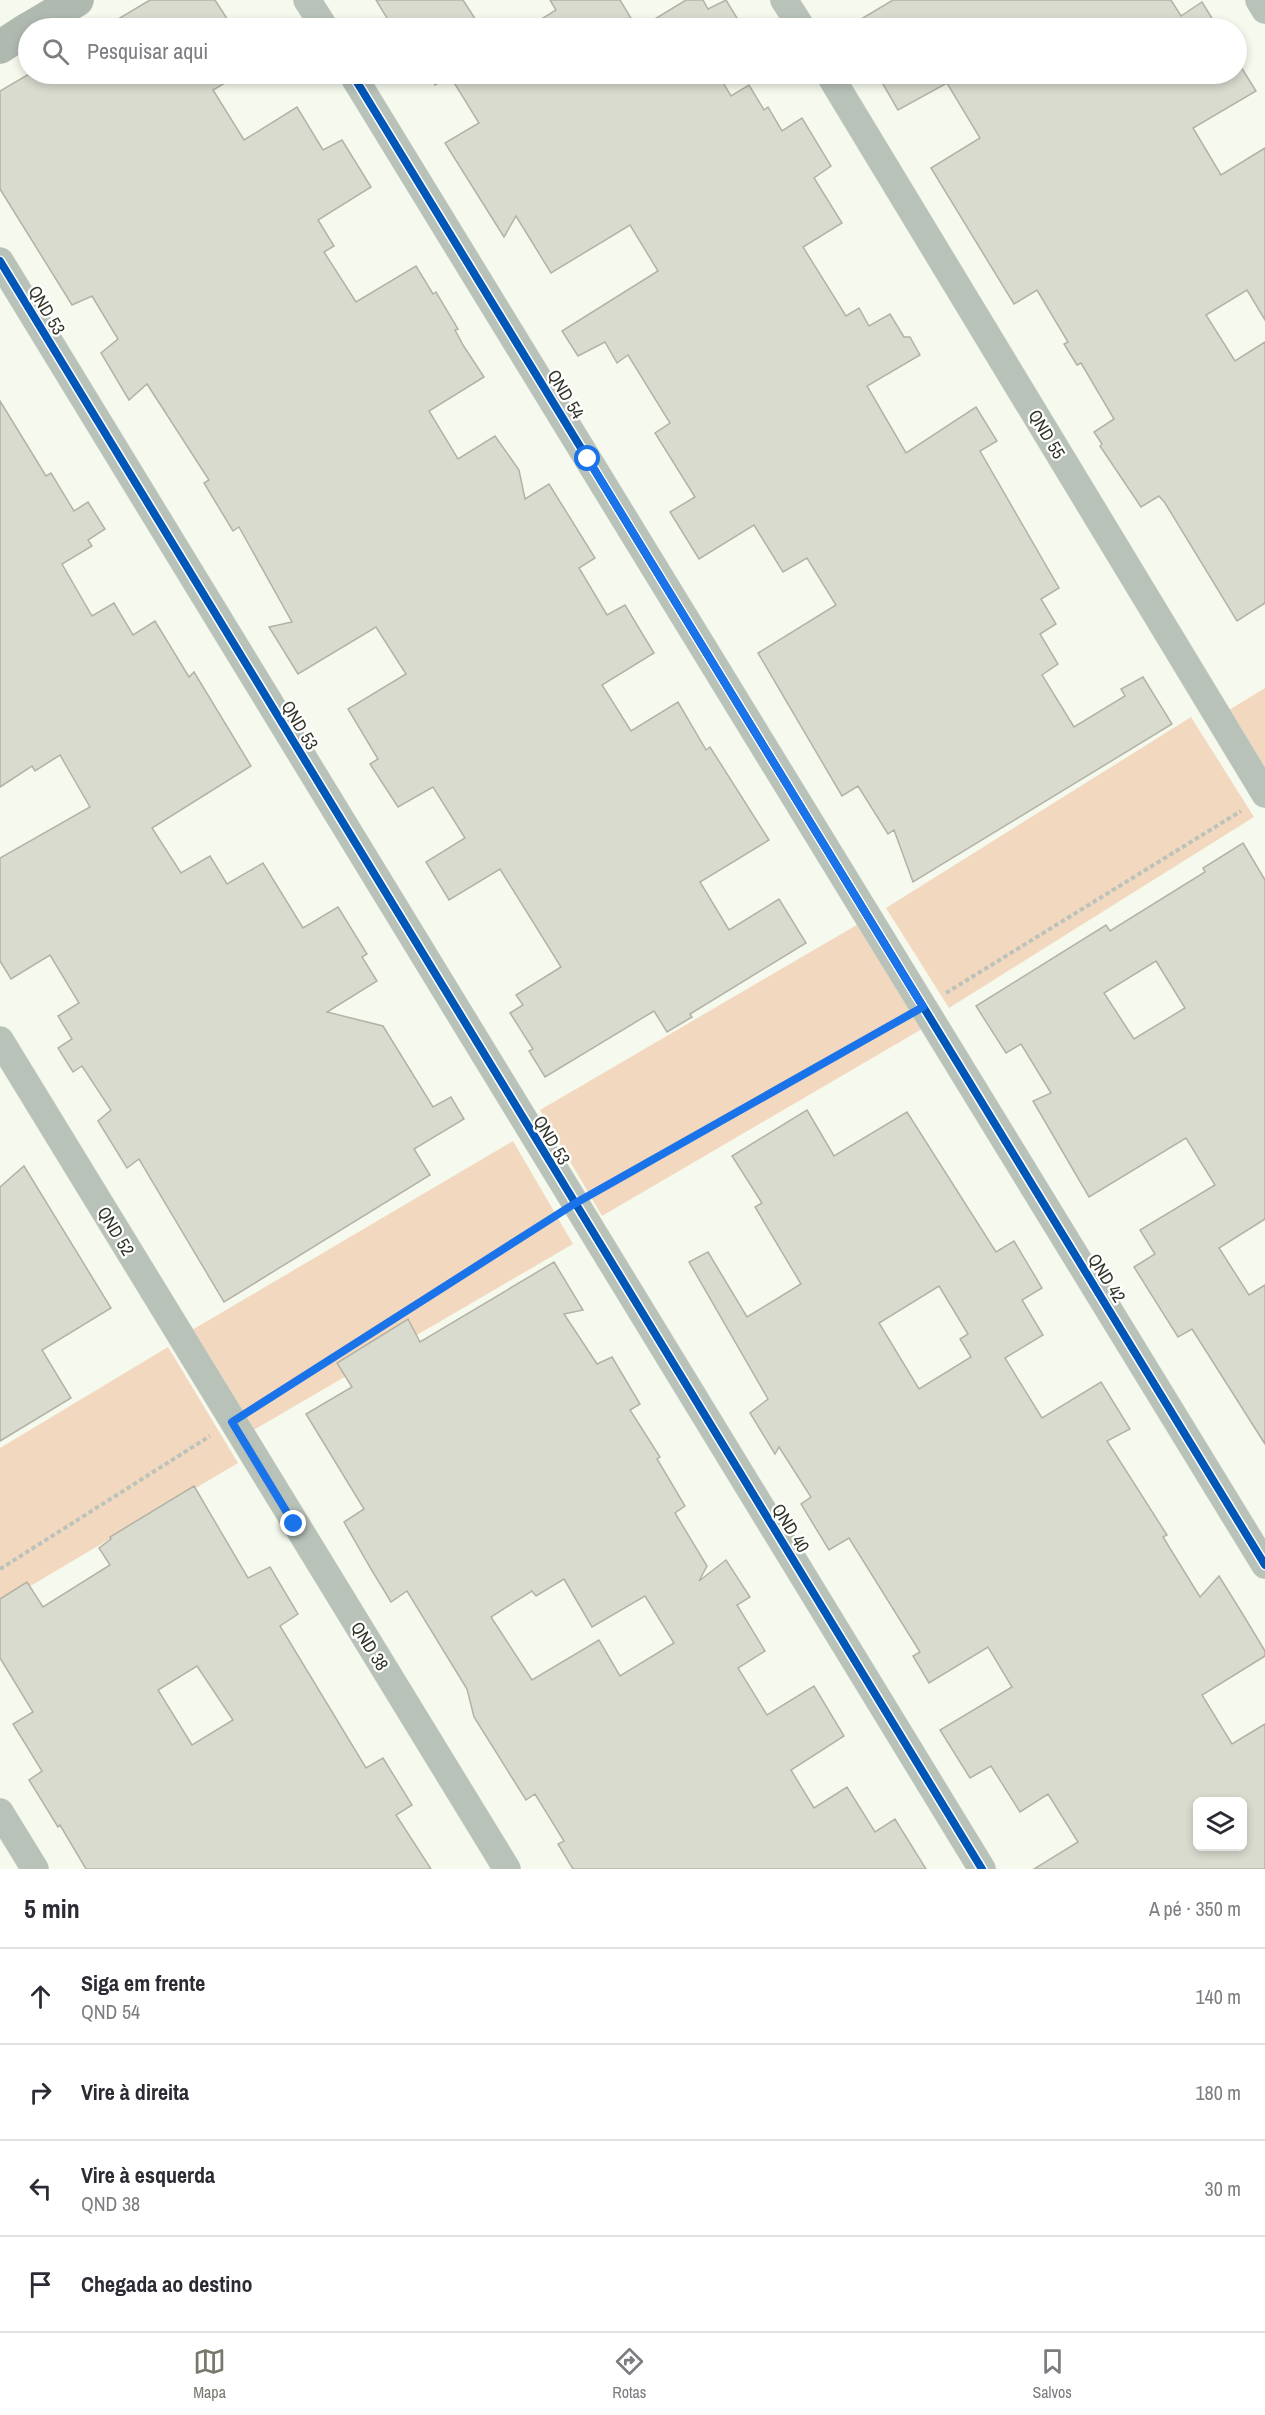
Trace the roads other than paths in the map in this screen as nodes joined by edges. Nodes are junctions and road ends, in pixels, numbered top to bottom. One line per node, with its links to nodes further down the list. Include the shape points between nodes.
1 (77, 0): 6 (main road)
2 (307, 0): 7 (street)
3 (784, 0): 8 (street)
4 (1259, 0): 5 (street)
5 (1265, 10)
6 (47, 18)
7 (319, 18)
8 (796, 18)
9 (18, 36): 10 (main road)
10 (0, 47)
11 (358, 84): 15 (street, QND 54)
12 (835, 84): 14 (street, QND 55)
13 (0, 261): 17 (street, QND 53)
14 (1255, 802)
15 (923, 1007): 19 (street, QND 42)
16 (0, 1040): 18 (street, QND 52)
17 (574, 1204): 23 (street, QND 40)
18 (232, 1422): 22 (street, QND 38)
19 (1265, 1565)
20 (0, 1812): 21 (street)
21 (35, 1869)
22 (507, 1869)
23 (982, 1869)

